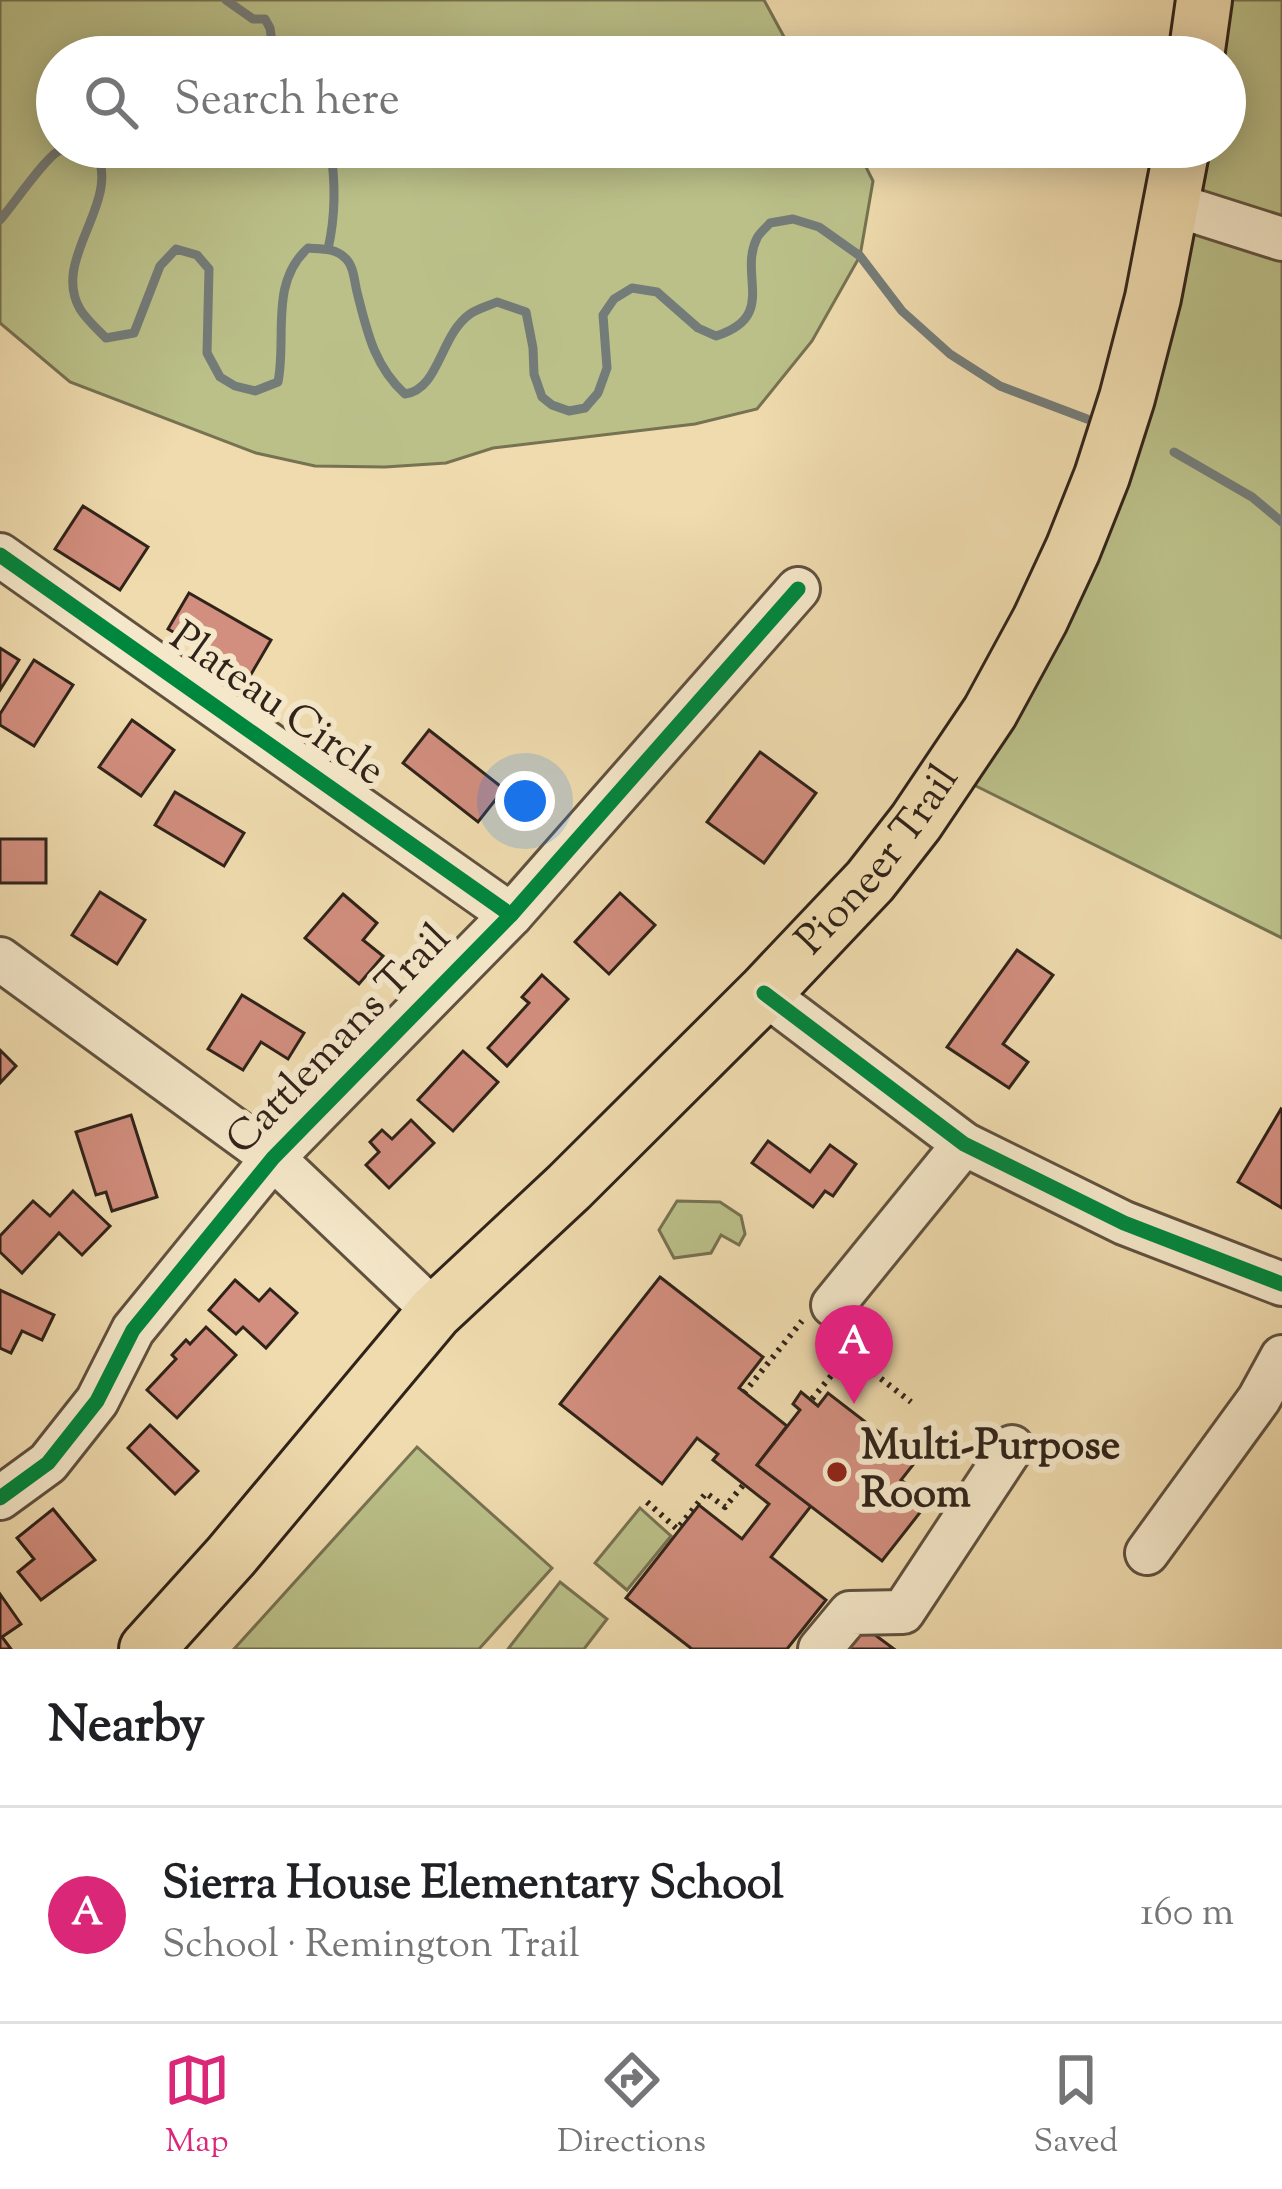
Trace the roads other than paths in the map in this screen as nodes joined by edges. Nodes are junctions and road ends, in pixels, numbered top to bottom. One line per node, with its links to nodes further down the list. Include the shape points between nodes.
1 (1204, 0): 2 (main road)
2 (1199, 36)
3 (1178, 168): 4 (main road, Pioneer Trail)
4 (1172, 204): 5 (street); 10 (main road, Pioneer Trail, via 1127,398 1040,620 916,822)
5 (1282, 239)
6 (0, 555): 8 (street, Plateau Circle)
7 (798, 589): 8 (street, Cattlemans Trail)
8 (511, 915): 12 (street, Cattlemans Trail)
9 (0, 959): 12 (street)
10 (764, 993): 11 (street); 15 (main road, Pioneer Trail)
11 (964, 1144): 13 (street, via 1124,1222); 14 (street)
12 (273, 1158): 15 (street); 18 (street, Cattlemans Trail, via 133,1330 97,1401 48,1463)
13 (1282, 1284)
14 (833, 1305)
15 (435, 1312): 20 (main road, Pioneer Trail)
16 (1282, 1357): 19 (street)
17 (1012, 1447): 21 (street, via 903,1612 850,1613)
18 (0, 1498)
19 (1147, 1552)
20 (147, 1649)
21 (820, 1649)

